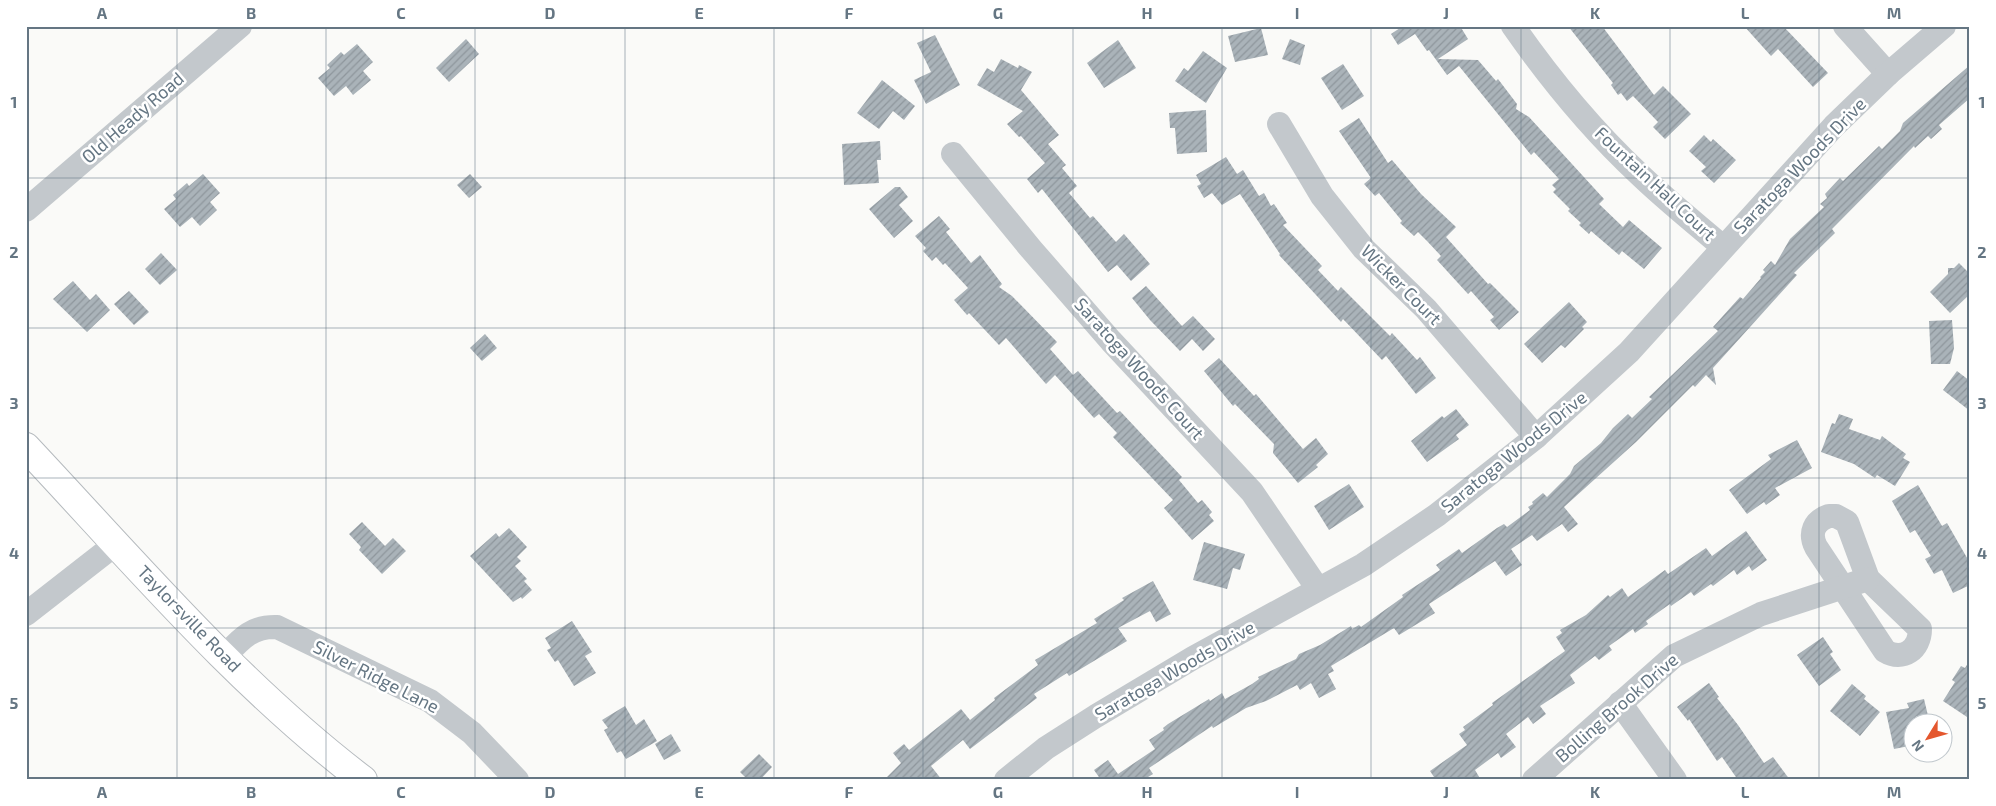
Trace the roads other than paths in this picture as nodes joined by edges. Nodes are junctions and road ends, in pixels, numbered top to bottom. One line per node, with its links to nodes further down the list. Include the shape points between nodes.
1 (240, 26): 8 (street, Old Heady Road)
2 (1513, 26): 9 (street, Fountain Hall Court, via 1564,94 1614,149)
3 (1845, 26): 5 (street)
4 (1944, 26): 5 (street, Saratoga Woods Drive)
5 (1888, 74): 9 (street, Saratoga Woods Drive, via 1834,126)
6 (1279, 124): 10 (street, Wicker Court, via 1322,196 1364,249 1426,309)
7 (954, 154): 15 (street, Saratoga Woods Court, via 1025,242 1112,341 1252,492)
8 (26, 210)
9 (1723, 247): 10 (street, Saratoga Woods Drive, via 1629,352)
10 (1536, 437): 15 (street, Saratoga Woods Drive, via 1437,515 1363,565)
11 (26, 447): 12 (main road, Taylorsville Road)
12 (117, 543): 16 (street); 17 (main road, Taylorsville Road)
13 (1868, 579): 14 (street, Bolling Brook Drive); 14 (street, via 1847,522 1829,516 1814,528 1813,541); 14 (street, via 1920,629 1917,644 1906,654 1885,651)
14 (1843, 587): 18 (street, Bolling Brook Drive, via 1761,614 1674,656)
15 (1318, 589): 21 (street, Saratoga Woods Drive, via 1096,716 1046,748)
16 (26, 614)
17 (224, 657): 19 (main road, Taylorsville Road, via 311,738); 20 (street, Silver Ridge Lane, via 252,630 277,628 430,701 472,733)
18 (1620, 703): 22 (street, Bolling Brook Drive); 23 (street)
19 (363, 780)
20 (517, 780)
21 (1006, 780)
22 (1534, 780)
23 (1676, 780)

